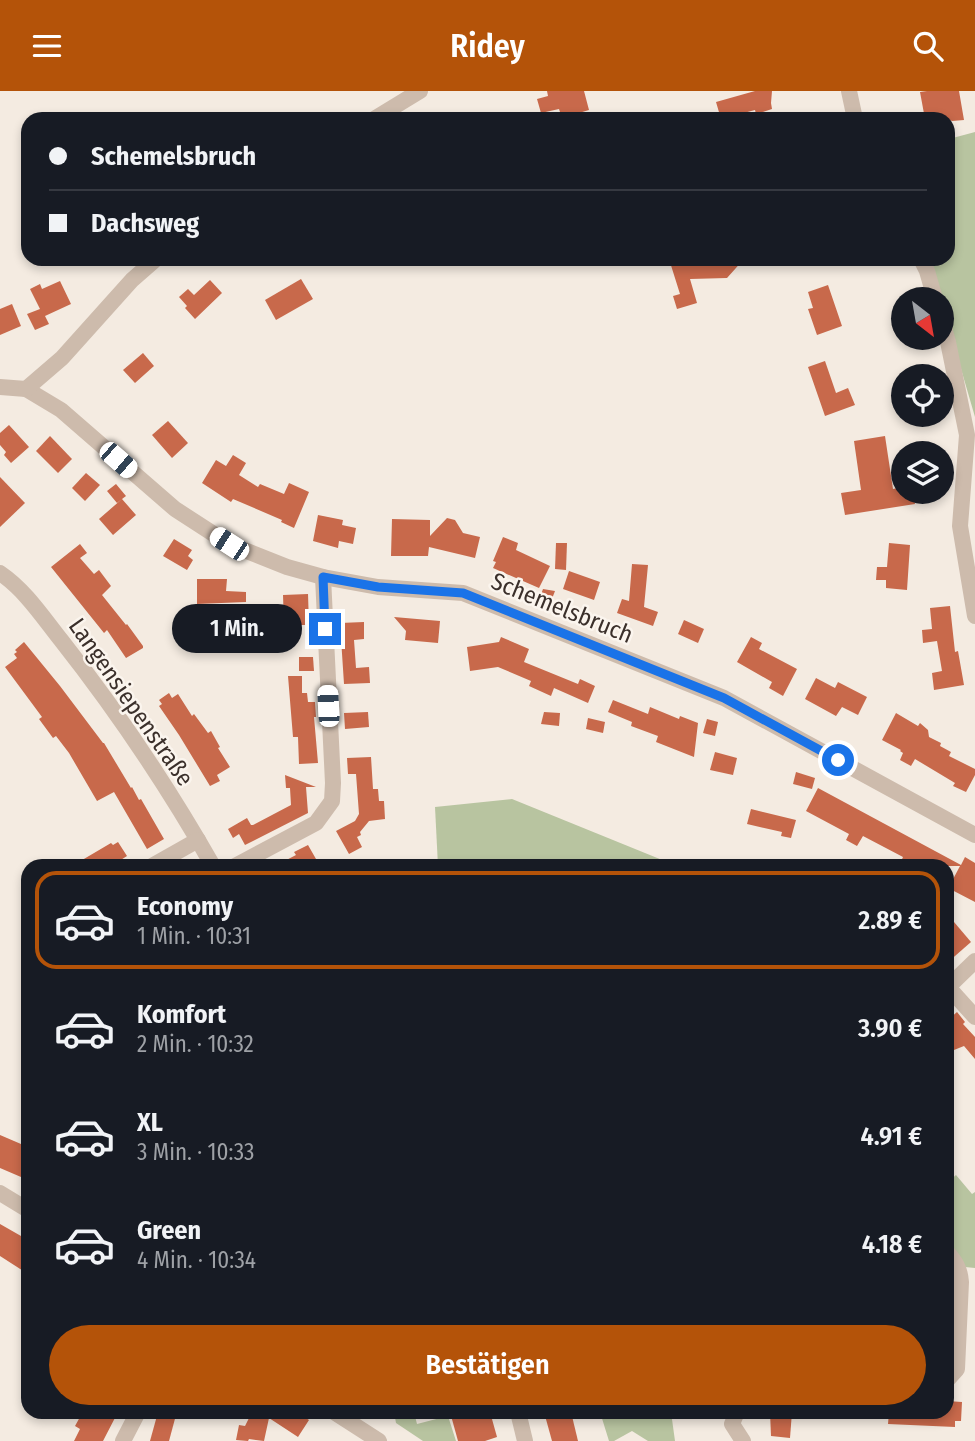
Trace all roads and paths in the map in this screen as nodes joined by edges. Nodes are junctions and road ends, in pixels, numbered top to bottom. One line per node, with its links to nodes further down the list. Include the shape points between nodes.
1 (420, 91): 3 (street)
2 (849, 91): 4 (street)
3 (386, 112)
4 (854, 112)
5 (148, 266): 10 (street)
6 (924, 266): 7 (street)
7 (932, 287)
8 (950, 350): 13 (street, via 967,435 960,526)
9 (0, 387): 10 (street)
10 (26, 390): 12 (street, Schemelsbruch, via 61,410 176,509 229,544)
11 (0, 573): 15 (street, Langensiepenstraße, via 22,591 90,676)
12 (323, 577): 14 (street, Schemelsbruch, via 378,587 463,593 724,698); 18 (street, via 332,801 316,823)
13 (975, 615)
14 (975, 835)
15 (198, 841): 16 (street); 17 (street, Langensiepenstraße)
16 (165, 859)
17 (209, 859)
18 (248, 859)
19 (975, 961): 20 (street)
20 (954, 982)
21 (954, 994): 22 (street)
22 (975, 1017)
23 (0, 1193): 24 (street)
24 (21, 1206)
25 (954, 1260): 26 (street, via 961,1282)
26 (954, 1372)
27 (134, 1419): 31 (street)
28 (357, 1419): 32 (street)
29 (520, 1419): 33 (street)
30 (734, 1419): 34 (street, via 732,1424)
31 (122, 1441)
32 (379, 1441)
33 (525, 1441)
34 (743, 1441)

